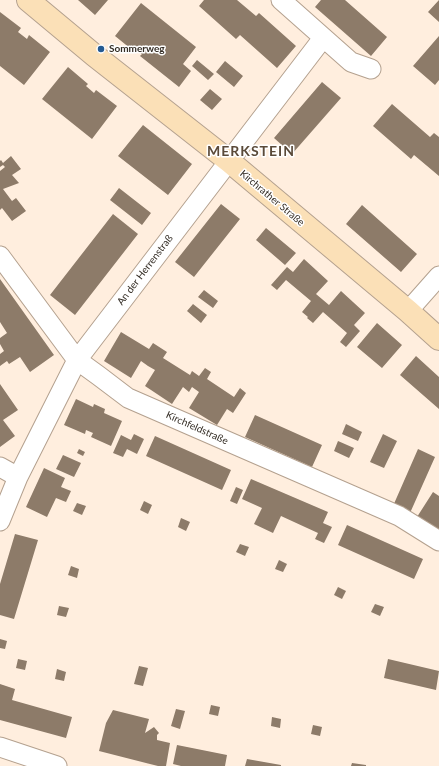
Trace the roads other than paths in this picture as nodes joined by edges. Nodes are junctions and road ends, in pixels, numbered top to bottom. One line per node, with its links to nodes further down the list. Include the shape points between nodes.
1 (28, 0): 5 (main road, Kirchrather Straße)
2 (281, 0): 3 (street)
3 (323, 38): 4 (street, via 351,62); 5 (street, An der Herrenstraß)
4 (371, 69)
5 (229, 161): 8 (main road, Kirchrather Straße); 10 (street, An der Herrenstraß)
6 (0, 256): 10 (street, Kirchfeldstraße)
7 (439, 276): 8 (street)
8 (408, 311): 9 (main road, Kirchrather Straße)
9 (439, 340)
10 (76, 360): 12 (street, An der Herrenstraß); 14 (street, Kirchfeldstraße, via 128,398 399,516)
11 (0, 466): 12 (street)
12 (18, 477): 13 (street, An der Herrenstraß)
13 (0, 521)
14 (439, 541)
15 (0, 748): 16 (street)
16 (57, 766)

